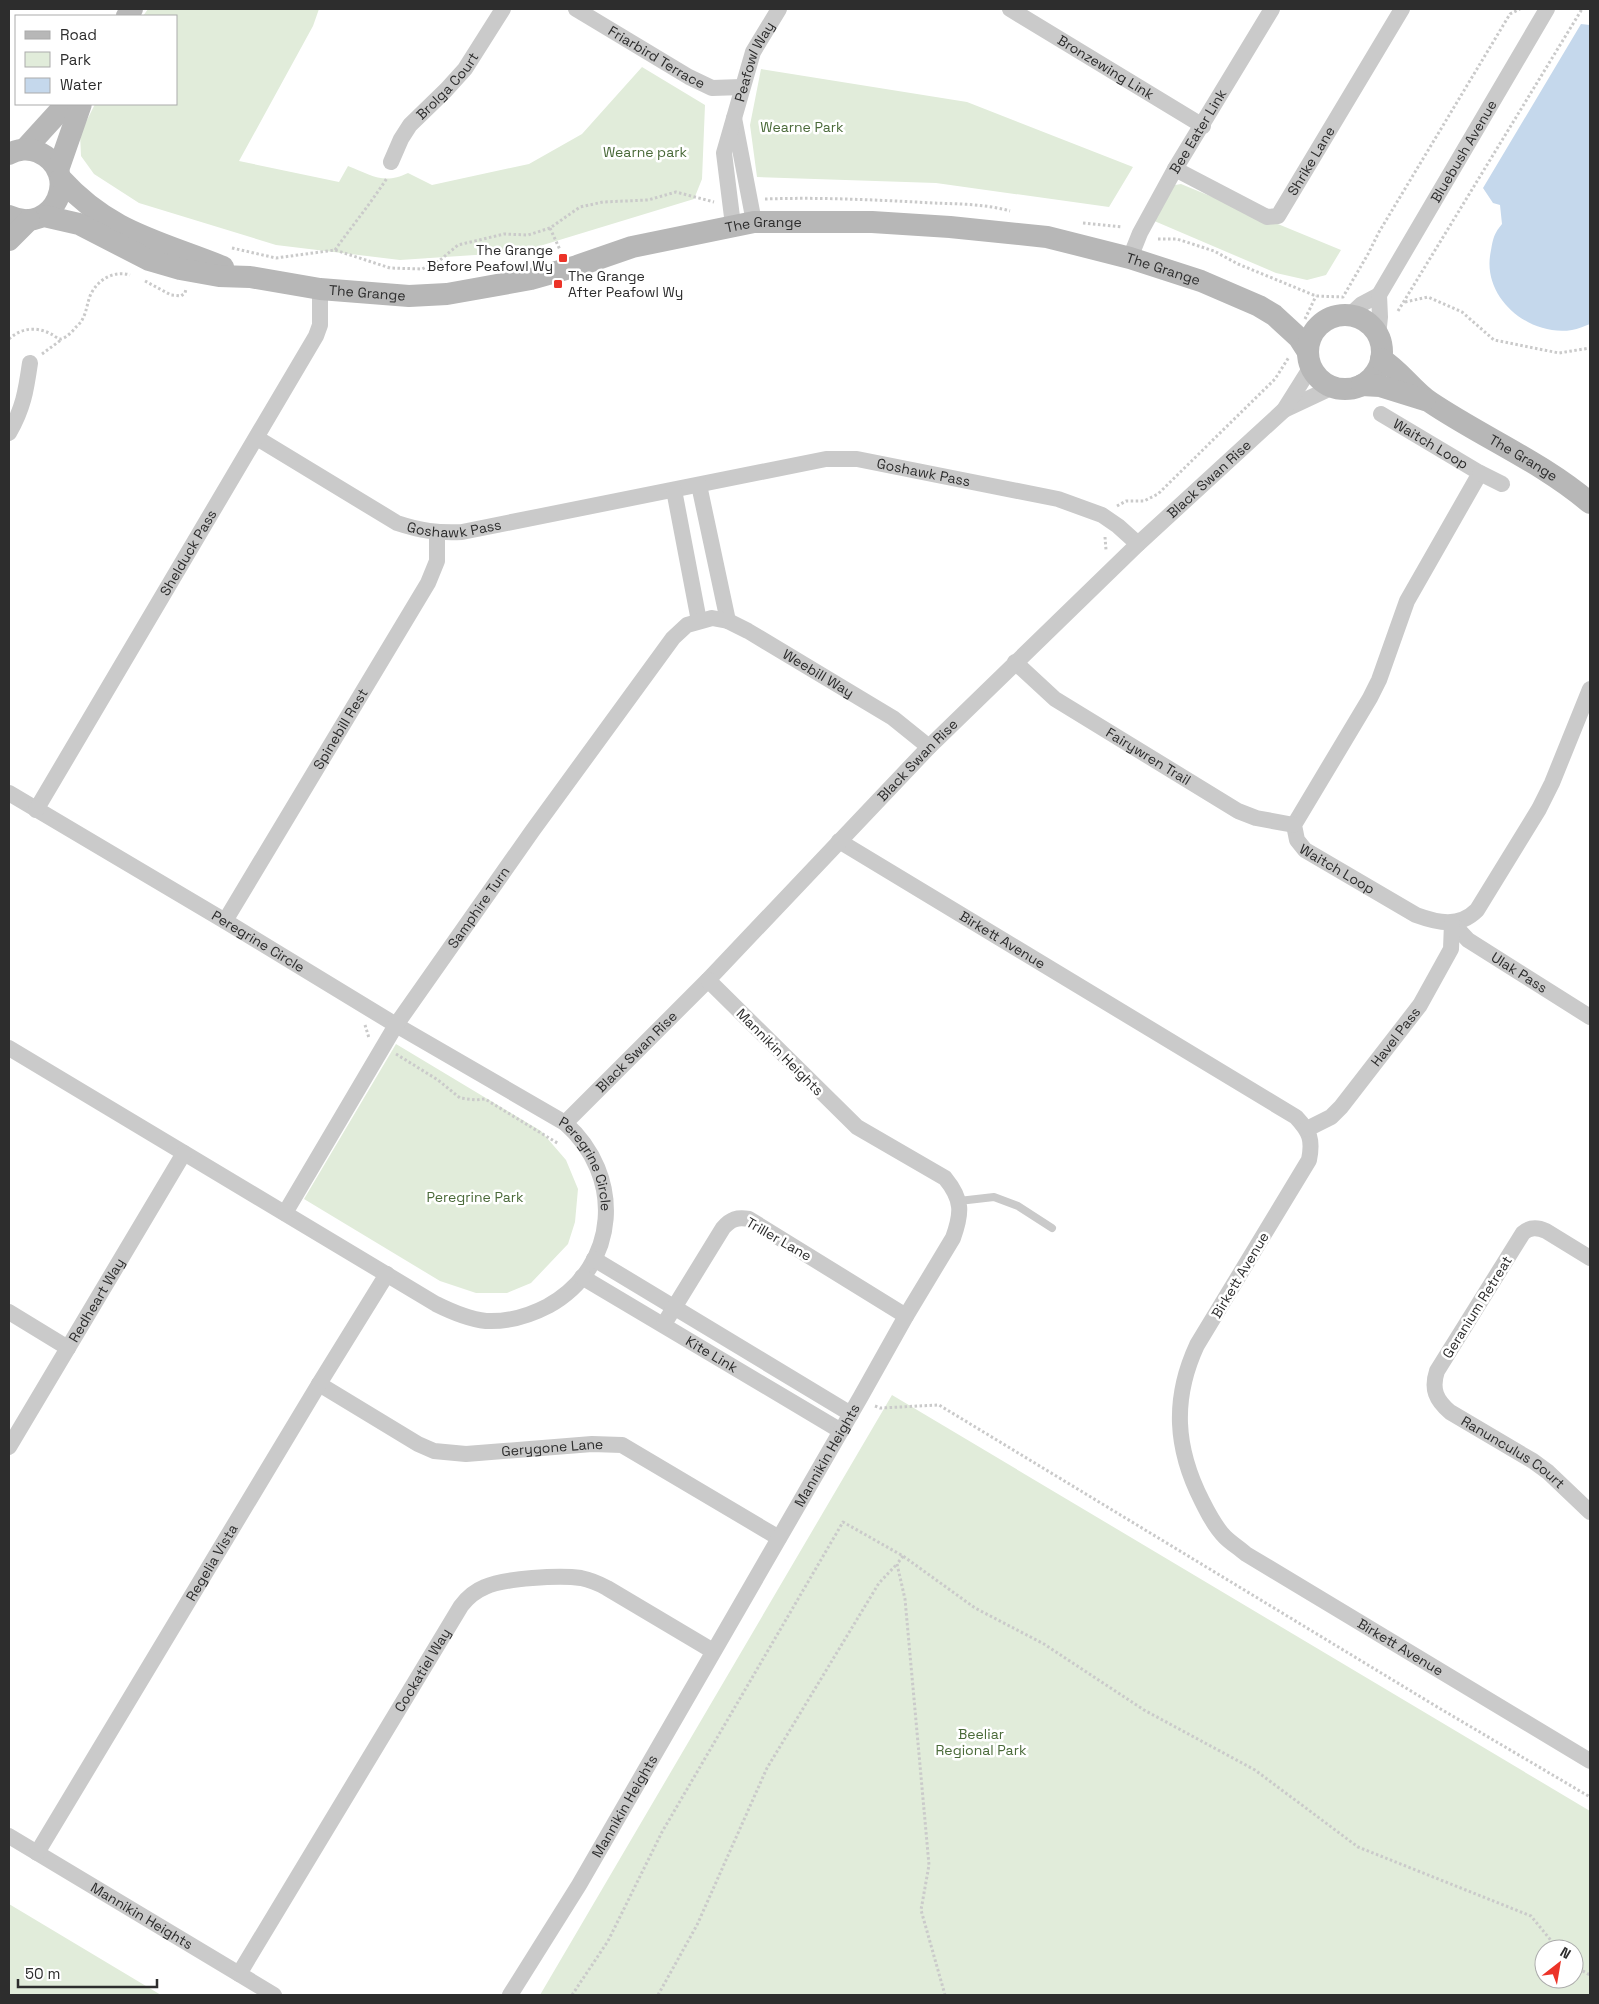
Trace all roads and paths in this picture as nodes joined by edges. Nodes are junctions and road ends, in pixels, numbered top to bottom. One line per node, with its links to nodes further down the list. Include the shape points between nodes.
1 (502, 9): 15 (street, Brolga Court, via 465,69 410,125)
2 (576, 9): 10 (street, Friarbird Terrace, via 712,88)
3 (779, 9): 10 (street, Peafowl Way, via 753,52)
4 (1010, 9): 13 (street, Bronzewing Link)
5 (1272, 9): 13 (street, Bee Eater Link)
6 (1402, 9): 16 (street, Shrike Lane, via 1278,216 1267,217)
7 (1520, 9): 22 (path, via 1510,14 1470,77 1343,297 1316,296 1246,268 1214,251 1176,239)
8 (1547, 9): 33 (street, Bluebush Avenue)
9 (1582, 9): 34 (path)
10 (742, 87): 20 (street, Peafowl Way, via 734,118)
11 (65, 105): 14 (street)
12 (81, 105): 17 (street)
13 (1203, 126): 16 (street, Bee Eater Link)
14 (17, 152): 17 (street, The Grange, via 35,150 44,155)
15 (392, 162): 25 (path, via 377,194)
16 (1176, 169): 27 (street, Bee Eater Link, via 1140,233)
17 (59, 174): 19 (street, via 61,190 52,209); 29 (street, The Grange, via 92,209 119,226 155,243)
18 (717, 203): 21 (path, via 676,192 648,200 603,202 580,207)
19 (27, 217): 23 (street); 29 (street, The Grange, via 79,224 149,260 180,269 219,276)
20 (744, 223): 27 (street, The Grange, via 872,222 950,227 1048,237); 32 (street, The Grange, via 632,247 530,279 447,294 409,296)
21 (550, 228): 25 (path, via 528,235 504,234 458,245 439,261 422,269 390,268); 26 (path)
22 (1158, 239)
23 (9, 240)
24 (231, 248): 25 (path, via 276,258)
25 (335, 250)
26 (561, 253)
27 (1130, 258): 36 (street, The Grange, via 1201,281)
28 (136, 276): 41 (path, via 112,274 101,280 79,325)
29 (250, 277): 32 (street, The Grange)
30 (143, 280): 31 (path, via 171,295 181,296)
31 (187, 282)
32 (320, 289): 52 (street, Shelduck Pass, via 321,316 316,336)
33 (1379, 295): 37 (street, Bluebush Avenue); 39 (street)
34 (1405, 302): 35 (path); 42 (path, via 1428,297 1462,312 1494,340 1559,353)
35 (1395, 314)
36 (1274, 315): 38 (street, The Grange); 44 (street, The Grange, via 1298,338)
37 (1349, 316): 38 (street, via 1335,316); 39 (street, via 1366,322)
38 (1323, 322): 44 (street, via 1310,341)
39 (1378, 336): 43 (street)
40 (9, 339): 41 (path, via 16,333 34,329)
41 (63, 339): 45 (path)
42 (1590, 348)
43 (1381, 358): 46 (street, via 1375,374); 48 (street, The Grange)
44 (1310, 360): 47 (street, via 1320,380); 49 (street, Black Swan Rise)
45 (30, 364): 51 (street, via 26,395)
46 (1362, 385): 47 (street, via 1348,389); 48 (street, The Grange, via 1380,386)
47 (1333, 387): 49 (street, Black Swan Rise)
48 (1428, 401): 57 (street, The Grange, via 1549,474)
49 (1284, 410): 59 (street, Black Swan Rise)
50 (1381, 414): 53 (street, Waitch Loop)
51 (9, 433)
52 (257, 438): 58 (street, Goshawk Pass, via 397,523); 66 (street, Shelduck Pass)
53 (1480, 473): 54 (street, Waitch Loop); 67 (street, Waitch Loop, via 1407,601 1370,698)
54 (1502, 484)
55 (699, 485): 56 (street, Goshawk Pass); 59 (street, Goshawk Pass, via 826,459 858,458 1058,499 1102,515); 61 (street)
56 (674, 490): 58 (street, Goshawk Pass, via 462,532); 60 (street)
57 (1590, 503)
58 (437, 533): 69 (street, Spinebill Rest, via 437,562 428,583)
59 (1138, 544): 62 (street, Black Swan Rise)
60 (699, 621): 61 (street, Weebill Way, via 712,618); 73 (street, Samphire Turn, via 687,625 673,638 538,822)
61 (728, 621): 64 (street, Weebill Way, via 893,718)
62 (1015, 662): 64 (street, Black Swan Rise); 67 (street, Fairywren Trail, via 1055,699 1238,811)
63 (1590, 690): 70 (street, via 1539,809 1477,910 1470,918)
64 (929, 748): 68 (street, Black Swan Rise)
65 (9, 793): 66 (street, Peregrine Circle)
66 (36, 810): 69 (street, Peregrine Circle)
67 (1294, 825): 70 (street, Waitch Loop, via 1300,846 1317,859 1416,915 1433,922)
68 (839, 841): 71 (street, Black Swan Rise); 76 (street, Birkett Avenue, via 1296,1117)
69 (225, 921): 73 (street, Peregrine Circle)
70 (1452, 923): 72 (street, Ulak Pass, via 1468,940); 76 (street, Havel Pass, via 1451,949 1420,1005 1341,1107 1331,1117)
71 (708, 980): 75 (street, Black Swan Rise); 78 (street, Mannikin Heights, via 857,1127 945,1178)
72 (1590, 1017)
73 (396, 1025): 75 (street, Peregrine Circle); 79 (street, Samphire Turn)
74 (9, 1048): 77 (street, Peregrine Circle)
75 (565, 1123): 82 (street, Peregrine Circle, via 580,1136 592,1154 604,1188 606,1224)
76 (1307, 1129): 101 (street, Birkett Avenue, via 1312,1145 1309,1160 1188,1365 1179,1411 1185,1459 1195,1487 1225,1537 1246,1554)
77 (184, 1153): 79 (street, Peregrine Circle); 89 (street, Redheart Way)
78 (959, 1200): 80 (lane, via 994,1197 1018,1206); 87 (street, Mannikin Heights, via 960,1210 953,1238)
79 (285, 1213): 83 (street, Peregrine Circle)
80 (1052, 1228)
81 (1590, 1258): 91 (street, Geranium Retreat, via 1546,1231 1528,1229 1438,1371 1434,1382)
82 (594, 1259): 84 (street, Peregrine Circle); 85 (street, Kite Link)
83 (387, 1274): 84 (street, Peregrine Circle, via 452,1312 486,1321 520,1318 540,1310 557,1301); 90 (street, Regelia Vista)
84 (582, 1277): 88 (street, Kite Link)
85 (674, 1308): 87 (street, Triller Lane, via 723,1228 740,1217 749,1219); 88 (street, Triller Lane); 93 (street, Kite Link)
86 (9, 1312): 89 (street)
87 (906, 1316): 92 (street, Mannikin Heights)
88 (664, 1324): 94 (street, Kite Link)
89 (68, 1348): 95 (street, Redheart Way)
90 (319, 1384): 97 (street, Gerygone Lane, via 434,1451 466,1454 592,1444 622,1445); 104 (street, Regelia Vista)
91 (1435, 1394): 96 (street, Ranunculus Court, via 1450,1412 1548,1472)
92 (860, 1398): 93 (street, Mannikin Heights); 102 (path, via 880,1408 939,1405)
93 (851, 1414): 94 (street, Mannikin Heights)
94 (841, 1431): 97 (street, Mannikin Heights)
95 (9, 1447)
96 (1590, 1512)
97 (779, 1538): 100 (street, Mannikin Heights)
98 (903, 1556): 99 (path); 105 (path, via 975,1608 1044,1644 1144,1710 1255,1770 1358,1847 1531,1916); 109 (path, via 842,1522 662,1832 608,1941)
99 (897, 1564): 110 (path, via 879,1583 767,1768 697,1925); 111 (path, via 905,1599 929,1865 921,1910)
100 (713, 1651): 106 (street, Cockatiel Way, via 595,1581 570,1577 531,1579 497,1583 476,1591 460,1606); 108 (street, Mannikin Heights, via 579,1885)
101 (1590, 1761)
102 (1590, 1797)
103 (9, 1836): 104 (street, Mannikin Heights)
104 (37, 1853): 106 (street, Mannikin Heights)
105 (1550, 1939)
106 (239, 1974): 107 (street, Mannikin Heights)
107 (274, 1995)
108 (510, 1995)
109 (572, 1995)
110 (658, 1995)
111 (945, 1995)

